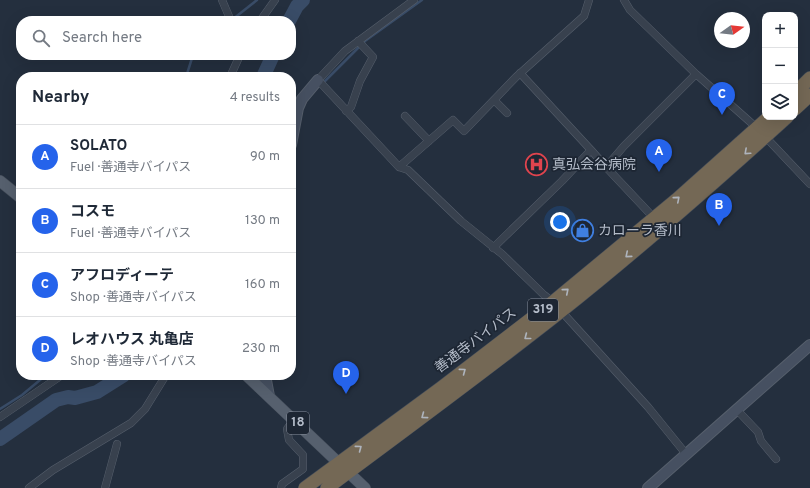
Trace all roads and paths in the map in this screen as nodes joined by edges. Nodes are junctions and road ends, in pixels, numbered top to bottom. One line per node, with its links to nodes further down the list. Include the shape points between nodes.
1 (222, 0): 6 (street)
2 (275, 0): 7 (street)
3 (414, 0): 8 (street)
4 (589, 0): 11 (street, via 584,16)
5 (624, 0): 12 (street, via 630,10)
6 (228, 16)
7 (264, 16)
8 (360, 43): 14 (street, via 345,51); 19 (street, via 373,57)
9 (238, 60): 10 (street)
10 (232, 72)
11 (520, 73): 17 (street); 27 (street)
12 (696, 74): 25 (street); 29 (street)
13 (810, 78): 15 (highway)
14 (318, 80): 19 (street); 20 (street, via 302,99)
15 (798, 90)
16 (810, 95): 18 (highway)
17 (494, 100): 21 (street); 26 (street, via 464,131 453,120)
18 (798, 107)
19 (346, 111): 28 (street)
20 (296, 113)
21 (507, 113)
22 (404, 116): 26 (street)
23 (767, 120): 25 (highway, 善通寺バイパス / 319)
24 (782, 120): 25 (highway, 善通寺バイパス / 319)
25 (761, 132): 31 (street); 33 (highway, 善通寺バイパス / 319, one-way to 25); 35 (highway, 善通寺バイパス / 319, one-way to 35, via 683,210)
26 (429, 141): 28 (street)
27 (591, 150): 29 (street); 34 (street)
28 (399, 167): 34 (street, via 408,170)
29 (606, 167): 33 (street)
30 (0, 181): 32 (main road)
31 (810, 183)
32 (16, 194)
33 (654, 218): 35 (highway, 善通寺バイパス / 319, one-way to 33)
34 (493, 248): 35 (street)
35 (557, 307): 46 (street, via 648,407); 48 (highway, 善通寺バイパス / 319, via 451,396)
36 (810, 345): 42 (street)
37 (55, 380): 43 (street)
38 (163, 380): 49 (street, via 145,409 131,423 53,470)
39 (251, 380): 41 (main road, 18)
40 (266, 380): 41 (street)
41 (269, 396): 44 (main road, 18)
42 (736, 409): 46 (street); 47 (street, via 758,432)
43 (0, 417)
44 (294, 420): 48 (main road, 18); 51 (street, via 287,429 289,440 303,455 303,469 282,484)
45 (117, 444): 50 (street)
46 (686, 454): 55 (street)
47 (776, 459)
48 (344, 467): 52 (highway, 善通寺バイパス / 319); 53 (highway, 善通寺バイパス / 319); 54 (main road, 18)
49 (29, 488)
50 (105, 488)
51 (281, 488)
52 (305, 488)
53 (327, 488)
54 (366, 488)
55 (648, 488)

